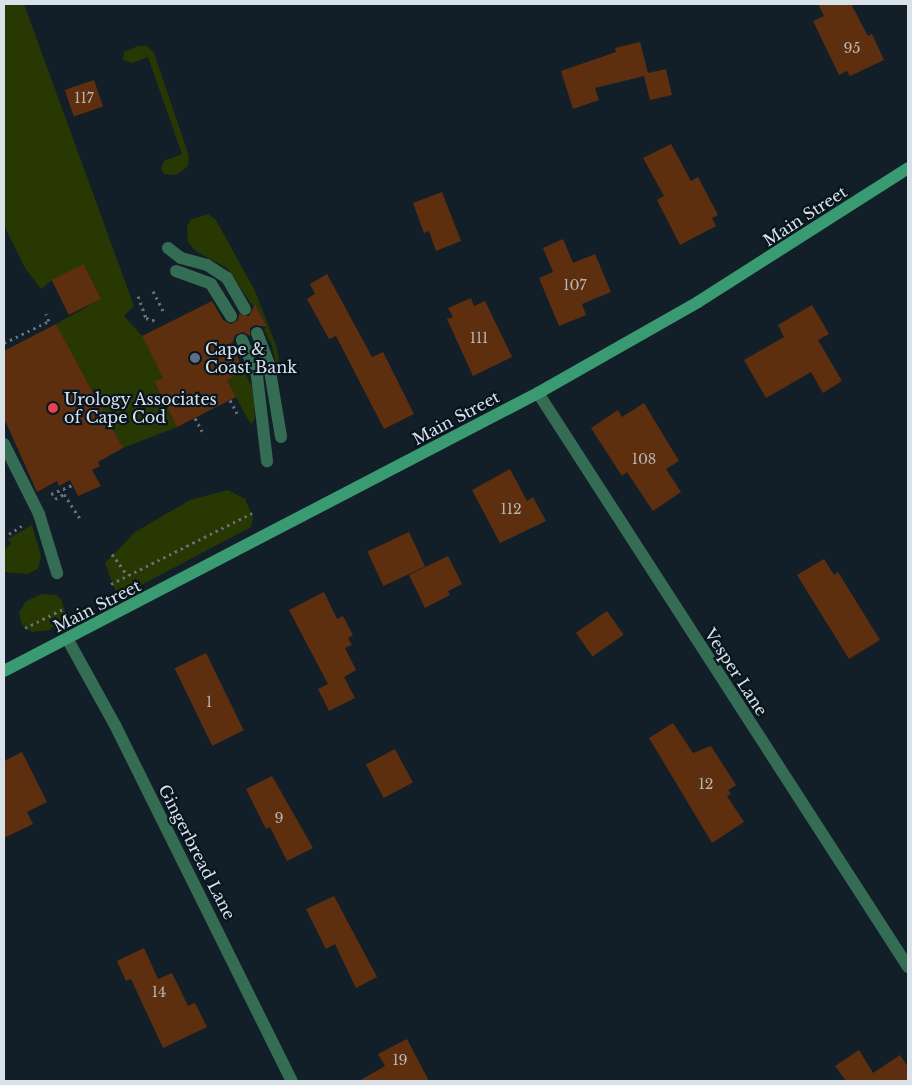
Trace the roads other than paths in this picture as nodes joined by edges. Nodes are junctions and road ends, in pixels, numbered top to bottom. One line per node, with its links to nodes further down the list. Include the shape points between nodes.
1 (908, 168): 8 (main road, Main Street, via 698,302)
2 (168, 248): 4 (street, via 181,258 207,265 227,278)
3 (176, 271): 5 (street, via 211,284)
4 (245, 309)
5 (231, 316)
6 (257, 333): 9 (street, via 270,365)
7 (242, 340): 11 (street, via 257,376)
8 (538, 393): 13 (main road, Main Street); 15 (street, Vesper Lane)
9 (281, 437)
10 (4, 444): 12 (street, via 40,514)
11 (267, 461)
12 (57, 572)
13 (68, 640): 14 (main road, Main Street); 16 (street, Gingerbread Lane, via 115,725)
14 (4, 671)
15 (908, 967)
16 (292, 1081)

